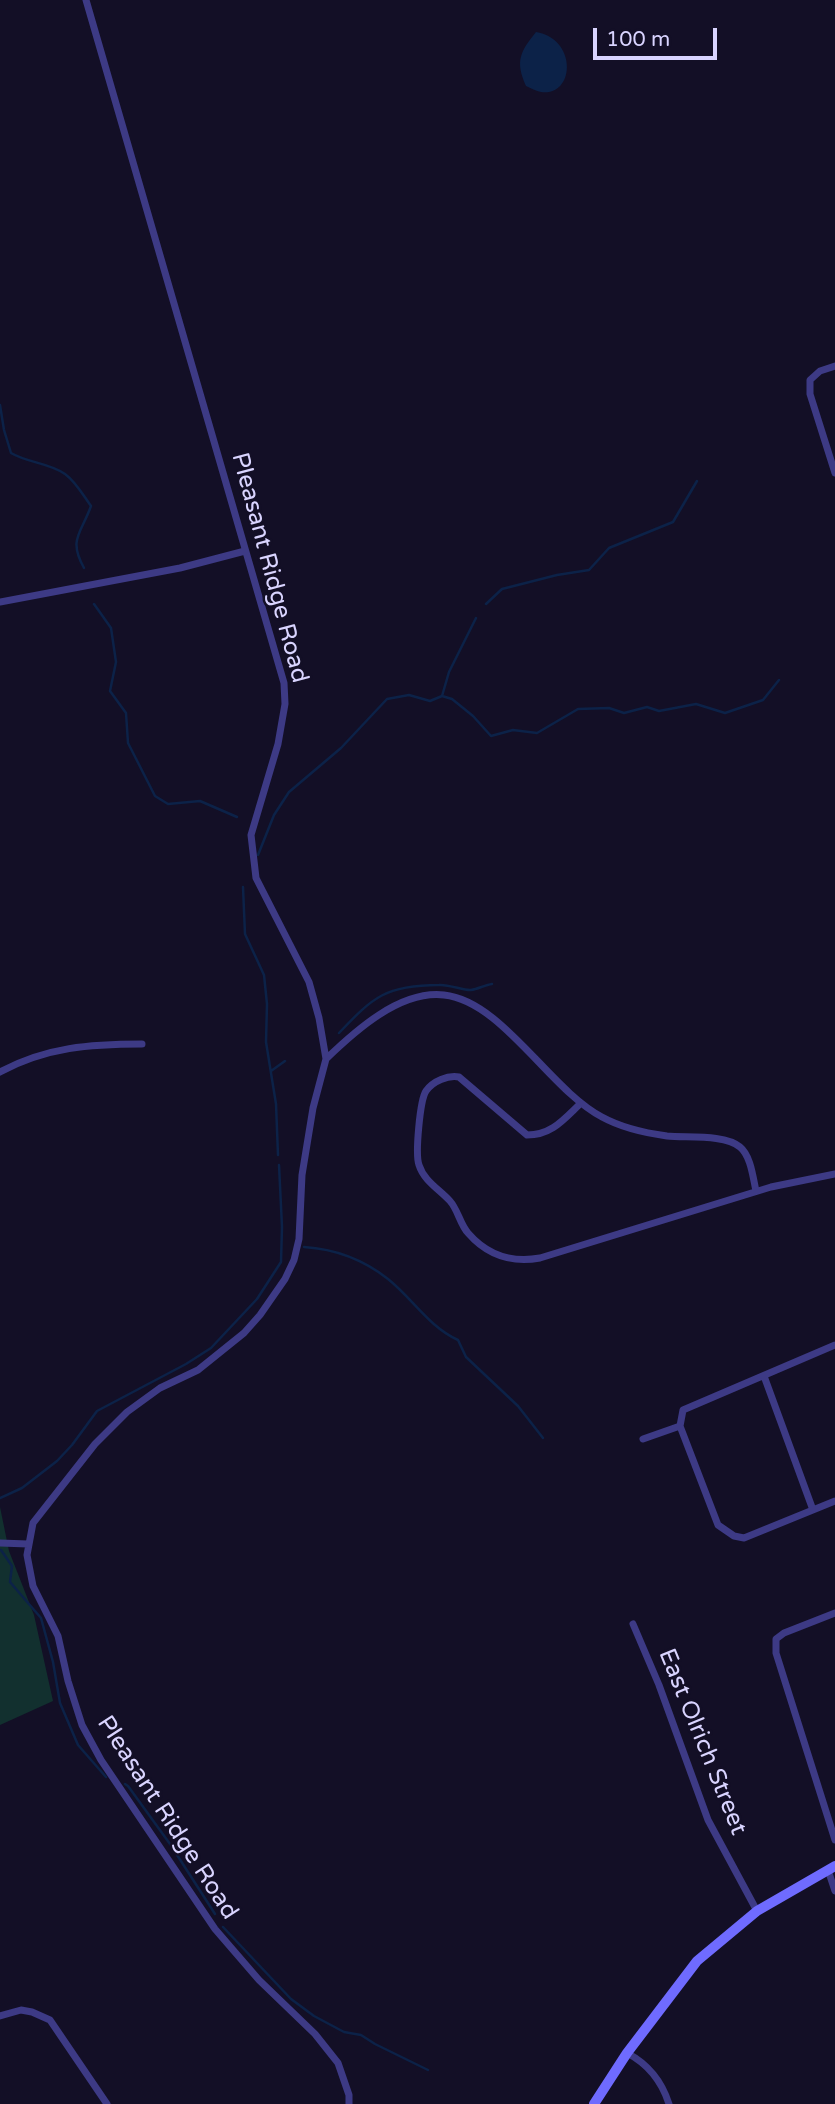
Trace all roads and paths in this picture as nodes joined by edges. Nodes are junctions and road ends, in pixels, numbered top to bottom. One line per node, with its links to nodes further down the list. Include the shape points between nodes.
1 (86, 0): 4 (street, Pleasant Ridge Road)
2 (835, 366): 3 (street, via 810,380 810,394)
3 (835, 473)
4 (245, 551): 5 (street); 7 (street, Pleasant Ridge Road, via 278,658 285,704 251,835 251,852 256,878 309,982)
5 (0, 602)
6 (142, 1044): 8 (street, via 46,1052)
7 (326, 1059): 9 (street, via 390,1008 445,995 468,1002 494,1019); 19 (street, Pleasant Ridge Road, via 302,1175 299,1240 285,1279 260,1315 223,1352 160,1388 95,1444 33,1523)
8 (0, 1072)
9 (581, 1103): 11 (street, via 630,1128 739,1145); 11 (street, via 552,1129 527,1135 459,1077 451,1076 425,1092 416,1150 419,1166 449,1200 466,1232 485,1249 503,1258 540,1258)
10 (835, 1174): 11 (street)
11 (756, 1191)
12 (835, 1345): 13 (street)
13 (764, 1376): 14 (street, via 683,1410); 17 (street)
14 (680, 1426): 15 (street); 17 (street, via 718,1525 734,1536 744,1538)
15 (643, 1439)
16 (835, 1501): 17 (street)
17 (813, 1510)
18 (0, 1543): 19 (street)
19 (28, 1544): 29 (street, Pleasant Ridge Road, via 33,1586 58,1636 82,1725 101,1760 215,1929 338,2063)
20 (835, 1613): 22 (street, via 776,1639 776,1653)
21 (633, 1624): 25 (street, East Olrich Street, via 708,1820)
22 (835, 1840)
23 (832, 1868): 24 (street); 25 (street)
24 (835, 1891)
25 (757, 1911): 27 (street, via 697,1961)
26 (0, 2017): 28 (street, via 21,2010 50,2020)
27 (627, 2053): 30 (street); 31 (street, via 642,2062 664,2087)
28 (107, 2104)
29 (349, 2104)
30 (594, 2104)
31 (669, 2104)

